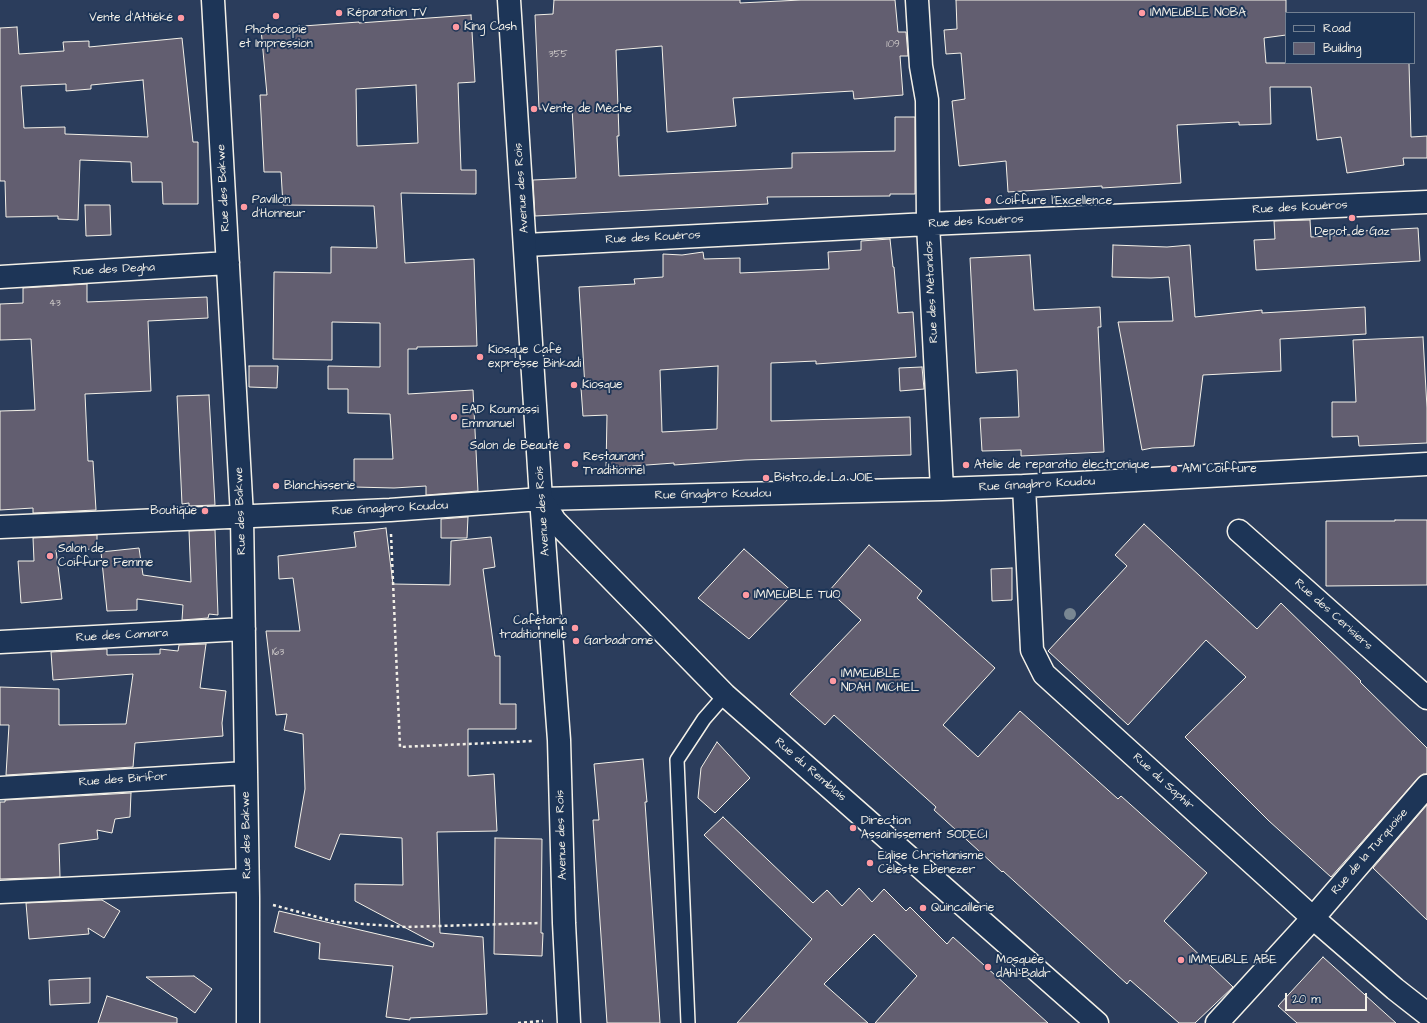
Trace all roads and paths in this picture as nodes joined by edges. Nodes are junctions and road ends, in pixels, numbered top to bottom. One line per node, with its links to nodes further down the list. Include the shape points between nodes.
1 (213, 0): 7 (street, Rue des Bakwe)
2 (510, 0): 6 (street, Avenue des Rois)
3 (917, 0): 5 (street, Rue des Métondos, via 921,66 927,100)
4 (1427, 202): 5 (street, Rue des Kouéros)
5 (928, 224): 6 (street, Rue des Kouéros); 11 (street, Rue des Métondos)
6 (526, 245): 12 (street, Avenue des Rois)
7 (228, 263): 8 (street, Rue des Degha); 14 (street, Rue des Bakwe)
8 (0, 276)
9 (1427, 464): 10 (street, Rue Gnagbro Koudou)
10 (1024, 486): 11 (street, Rue Gnagbro Koudou); 27 (street, Rue du Saphir, via 1032,650 1044,674)
11 (942, 489): 12 (street, Rue Gnagbro Koudou)
12 (541, 499): 13 (street, Rue Gnagbro Koudou); 19 (street, Rue du Remblais, via 555,521); 21 (street, Avenue des Rois)
13 (390, 510): 14 (street, Rue Gnagbro Koudou); 21 (path, via 400,747)
14 (242, 516): 15 (street, Rue Gnagbro Koudou); 17 (street, Rue des Bakwe)
15 (0, 527)
16 (1239, 531): 20 (street, Rue des Cerisiers)
17 (244, 630): 18 (street, Rue des Camara); 22 (street, Rue des Bakwe)
18 (0, 642)
19 (725, 695): 32 (lane, via 704,720 677,760); 33 (street, Rue du Remblais)
20 (1427, 698)
21 (559, 740): 28 (street, Avenue des Rois)
22 (246, 773): 24 (street, Rue des Birifor); 25 (street, Rue des Bakwe)
23 (1427, 786): 27 (street, Rue de la Turquoise)
24 (0, 788)
25 (248, 889): 26 (street); 28 (path, via 336,922 405,927); 30 (street, Rue des Bakwe)
26 (0, 892)
27 (1313, 918): 29 (street, Rue du Saphir); 34 (street, Rue de la Turquoise)
28 (564, 923): 31 (street, Avenue des Rois)
29 (1427, 1014)
30 (248, 1023)
31 (568, 1023)
32 (688, 1023)
33 (1097, 1023)
34 (1217, 1023)

